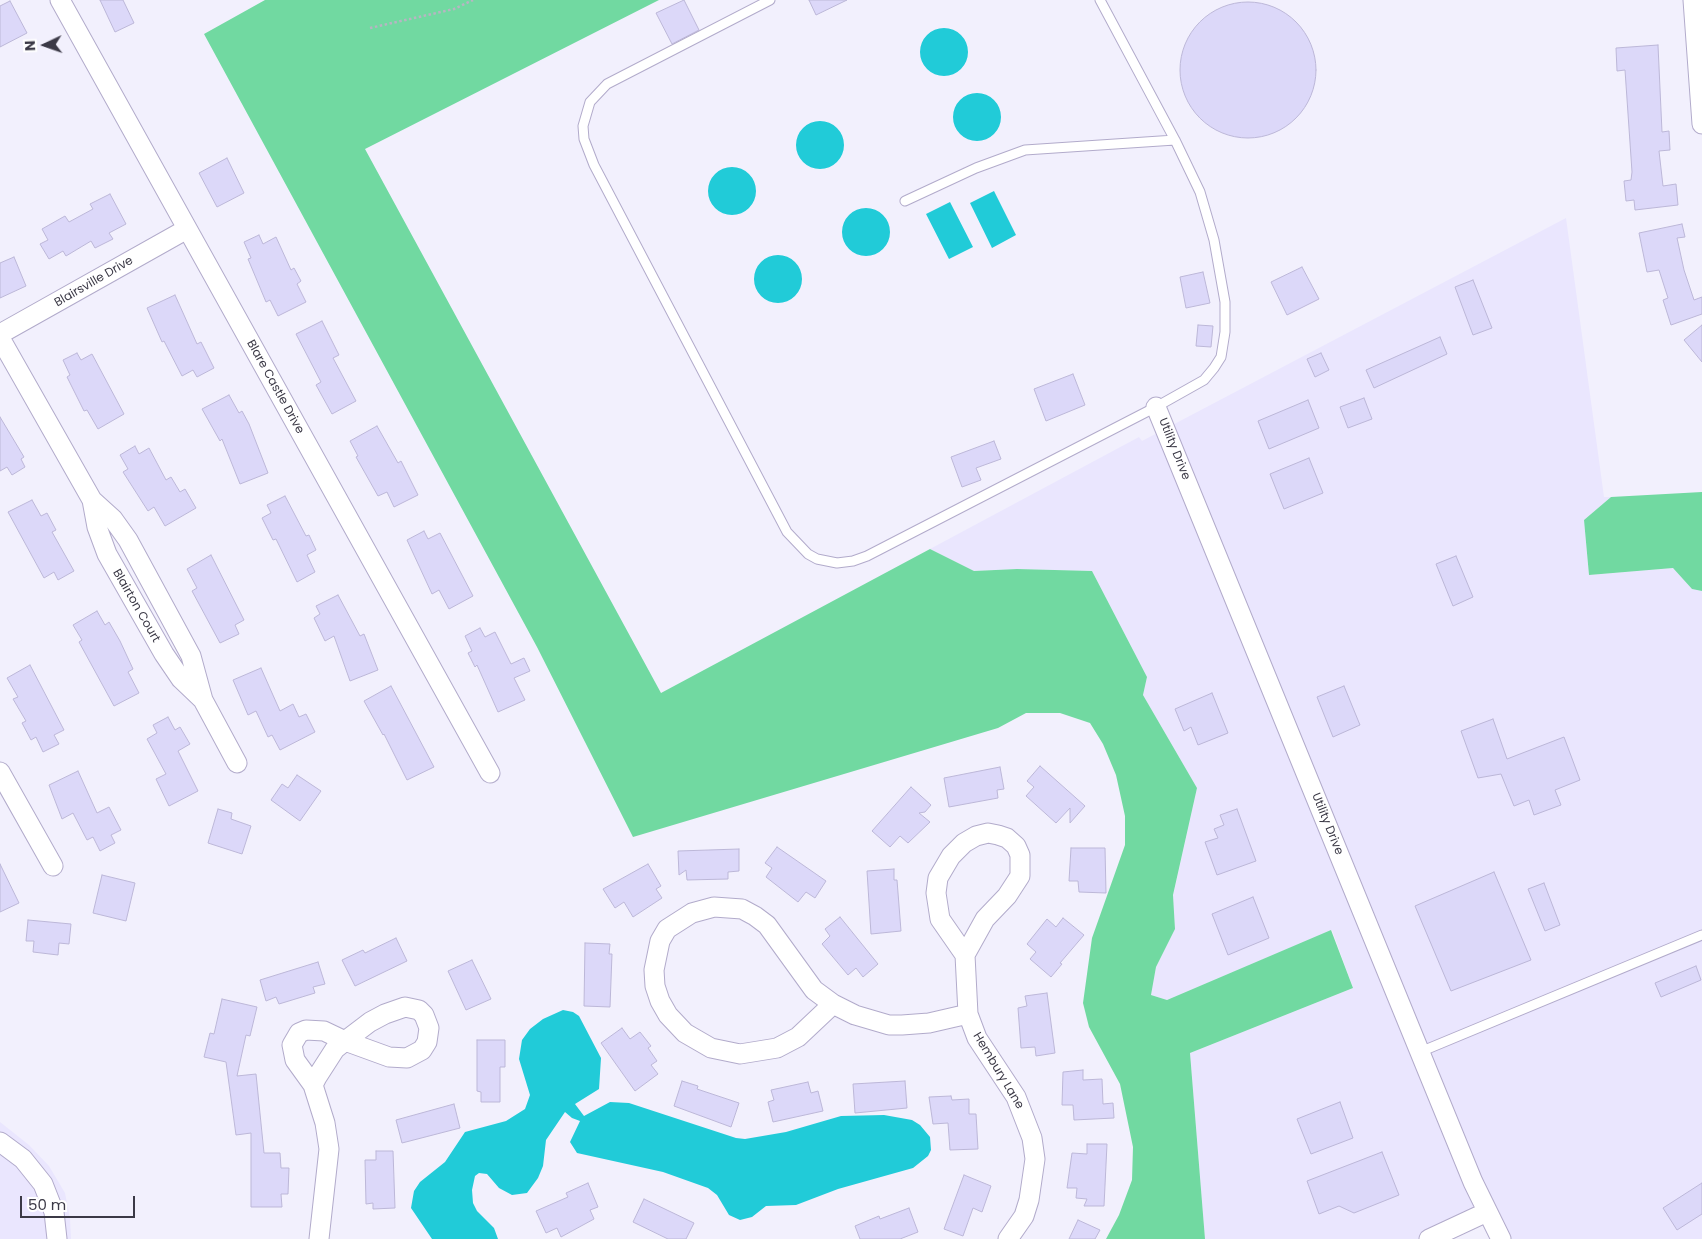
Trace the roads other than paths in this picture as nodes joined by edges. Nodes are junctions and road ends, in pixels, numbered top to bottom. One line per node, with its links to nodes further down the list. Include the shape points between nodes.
1 (60, 0): 8 (street, Blare Castle Drive)
2 (770, 0): 11 (lane, via 607,84 590,102 584,139 594,165 782,524 796,543 808,554 826,561 853,561 868,556)
3 (1100, 0): 6 (lane)
4 (1693, 0): 5 (street)
5 (1702, 124)
6 (1174, 140): 7 (lane, via 1025,150); 11 (lane, via 1200,192 1214,240 1225,302 1225,332 1221,357 1204,380)
7 (904, 201)
8 (187, 229): 9 (street, Blairsville Drive); 14 (street, Blare Castle Drive)
9 (0, 334)
10 (0, 338): 12 (street, Blairton Court, via 92,500 112,519 132,549 191,656 203,700)
11 (1156, 407): 20 (street, Utility Drive)
12 (237, 763)
13 (0, 772): 15 (street)
14 (490, 773)
15 (52, 866)
16 (1702, 935): 20 (lane)
17 (965, 955): 17 (street, via 985,919 1007,896 1020,876 1020,855 1008,838 988,834 976,836 951,856 938,878 936,893 940,918); 19 (street, Hembury Lane)
18 (833, 1004): 18 (street, via 802,977 767,925 742,909 714,907 692,913 667,929 660,941 654,970 660,1001 685,1034 711,1048 740,1054 777,1048 798,1037); 19 (street, via 855,1015 890,1025 929,1023)
19 (968, 1014): 26 (street, Hembury Lane, via 977,1038 1016,1097 1032,1138 1035,1159 1029,1200 1024,1216)
20 (1420, 1052): 23 (street, Utility Drive)
21 (313, 1085): 21 (street, via 327,1059 345,1041 324,1031 306,1030 294,1038 292,1045 295,1060); 25 (street, via 329,1149)
22 (0, 1142): 24 (street, via 23,1159 43,1184 54,1212)
23 (1487, 1212): 27 (street); 28 (street, Utility Drive)
24 (57, 1239)
25 (319, 1239)
26 (1008, 1239)
27 (1429, 1239)
28 (1501, 1239)

